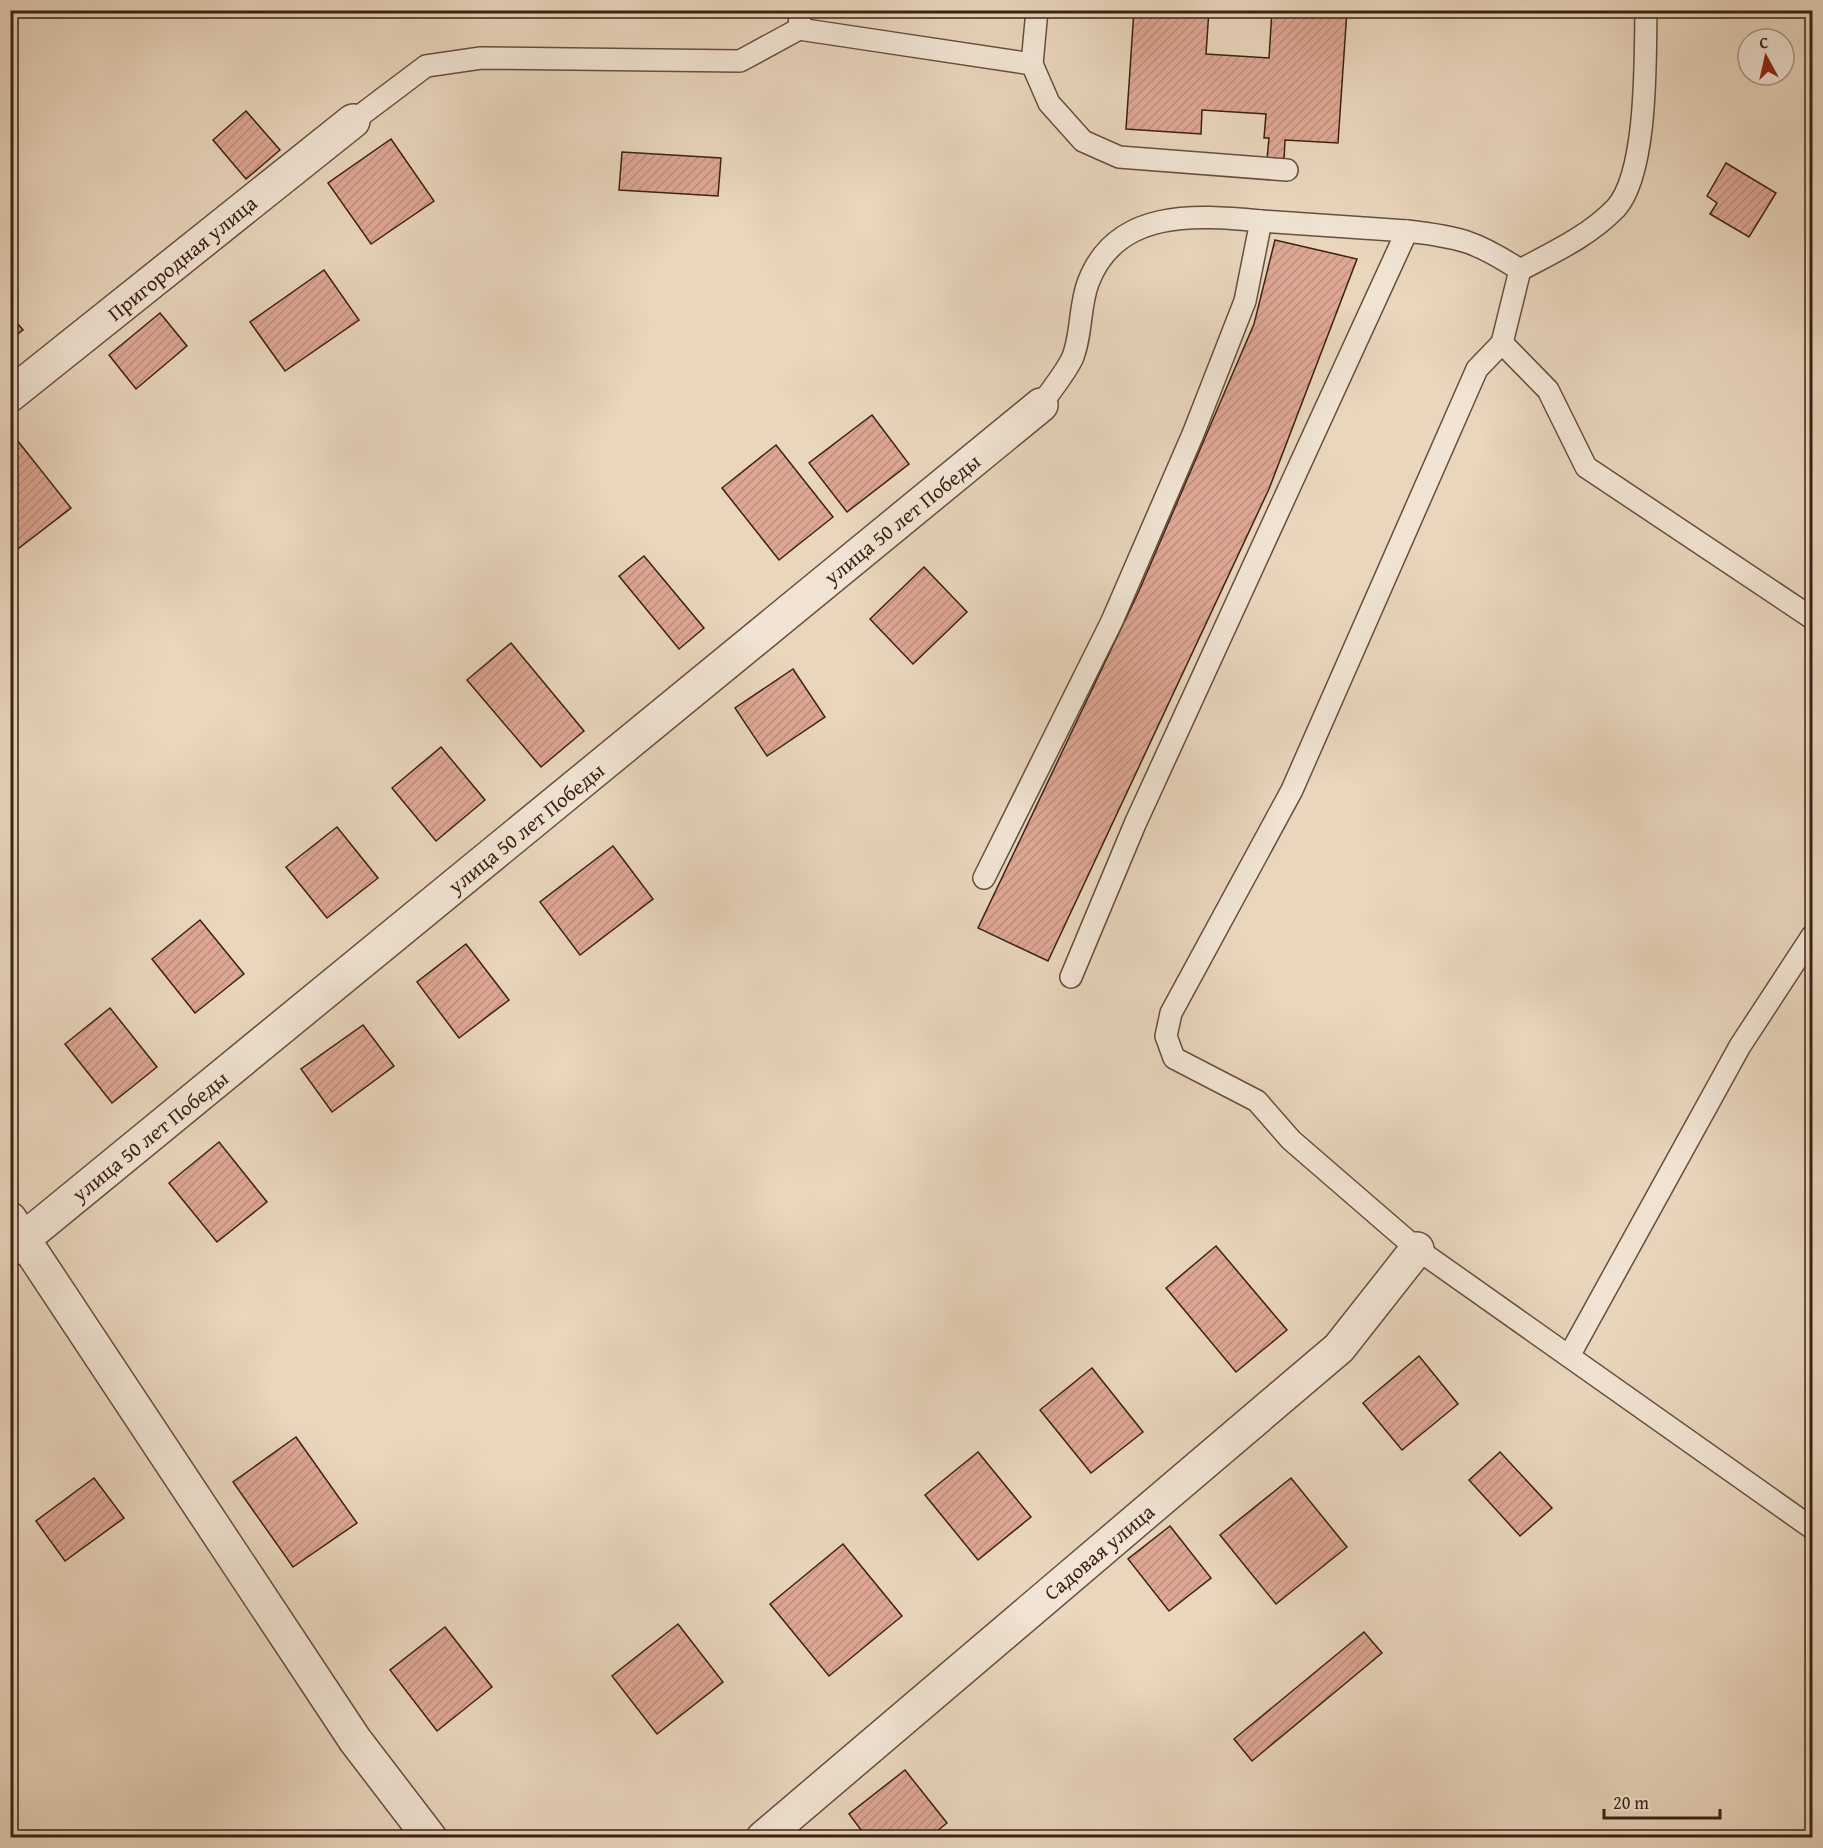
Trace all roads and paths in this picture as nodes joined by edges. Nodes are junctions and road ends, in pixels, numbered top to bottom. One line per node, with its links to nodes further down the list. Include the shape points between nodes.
1 (1037, 10): 4 (lane)
2 (1646, 10): 9 (lane, via 1642,126 1634,170 1618,206 1584,236)
3 (799, 20): 4 (lane); 5 (lane, via 740,61 481,58 426,66)
4 (1032, 64): 6 (lane, via 1049,103 1083,141 1119,157)
5 (353, 121): 11 (street, Пригородная улица)
6 (1287, 170)
7 (1261, 221): 8 (lane); 12 (lane, via 1202,215 1163,219 1126,235 1100,259 1088,284 1072,358); 14 (lane, via 1245,301 1193,434 1112,621)
8 (1407, 231): 9 (lane, via 1455,237 1487,248); 16 (lane, via 1135,824)
9 (1520, 270): 10 (lane)
10 (1502, 343): 13 (lane, via 1548,390 1586,467); 18 (lane, via 1477,369 1292,790 1171,1013 1166,1036 1174,1058 1257,1101 1291,1140)
11 (10, 395)
12 (1041, 405): 17 (street, улица 50 лет Победы)
13 (1812, 618)
14 (984, 878)
15 (1812, 936): 19 (lane, via 1740,1046)
16 (1071, 977)
17 (15, 1236): 21 (street, via 355,1740)
18 (1417, 1249): 19 (lane); 22 (street, Садовая улица, via 1339,1348)
19 (1569, 1356): 20 (lane)
20 (1812, 1528)
21 (430, 1838)
22 (763, 1838)

